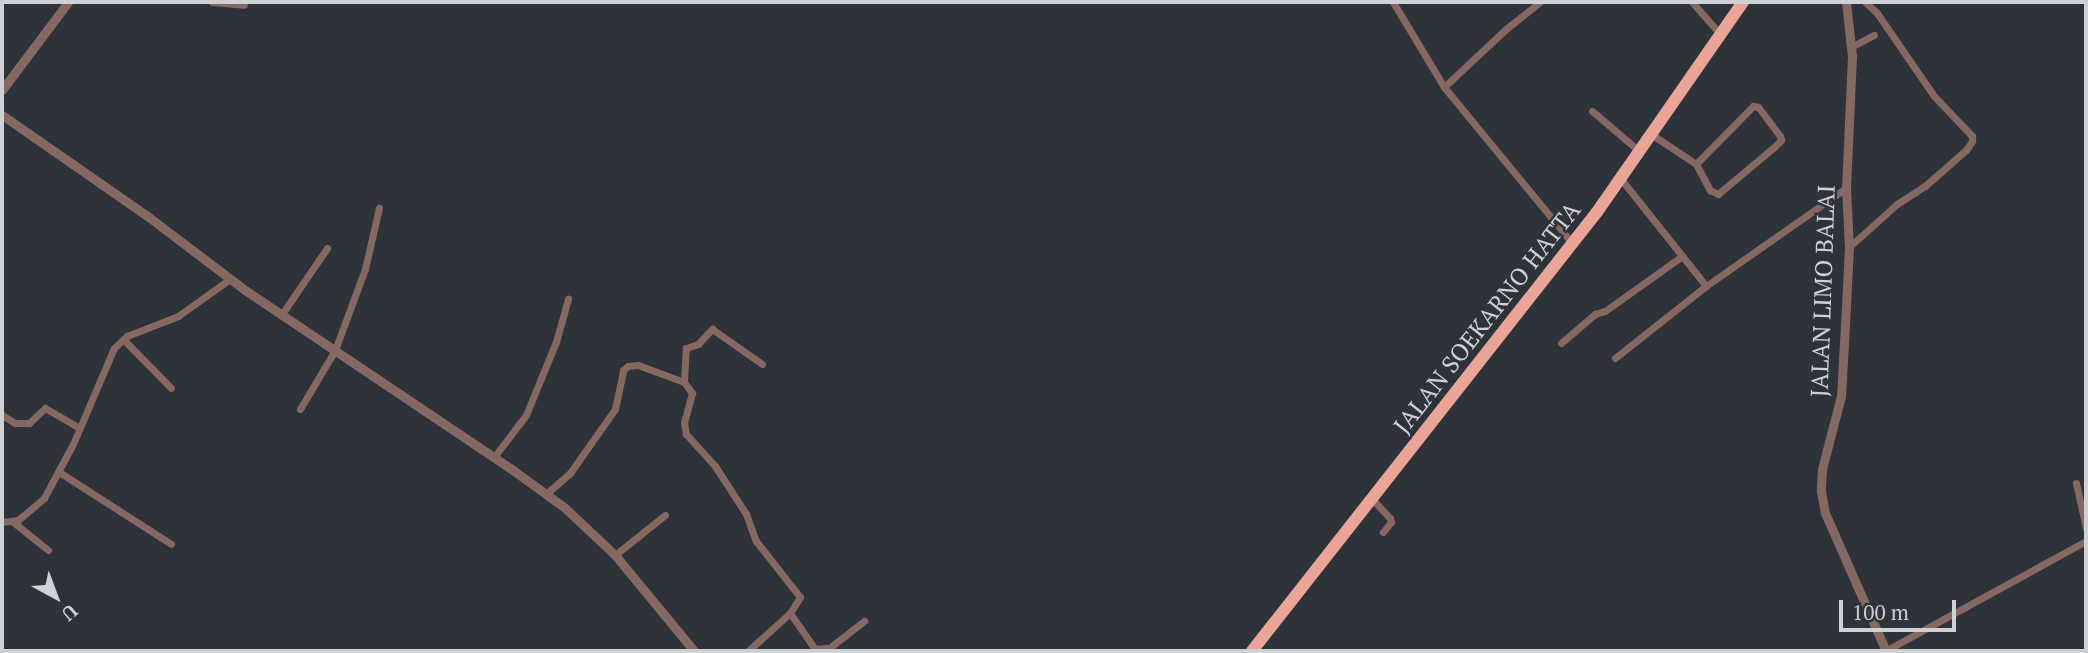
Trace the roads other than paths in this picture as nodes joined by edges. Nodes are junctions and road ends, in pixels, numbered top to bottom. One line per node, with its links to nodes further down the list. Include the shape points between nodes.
1 (68, 2): 14 (street)
2 (212, 2): 9 (street)
3 (1393, 2): 13 (street)
4 (1540, 2): 13 (street)
5 (1692, 2): 10 (street)
6 (1743, 2): 10 (highway, JALAN SOEKARNO HATTA)
7 (1846, 2): 12 (street, JALAN LIMO BALAI)
8 (1866, 2): 24 (street, via 1972,141)
9 (244, 5)
10 (1721, 35): 17 (highway, JALAN SOEKARNO HATTA)
11 (1874, 35): 12 (street)
12 (1851, 47): 21 (street, JALAN LIMO BALAI)
13 (1444, 87): 23 (street)
14 (2, 90)
15 (1592, 111): 18 (street)
16 (2, 115): 27 (street)
17 (1651, 134): 18 (highway, JALAN SOEKARNO HATTA); 19 (street)
18 (1639, 152): 20 (highway, JALAN SOEKARNO HATTA)
19 (1696, 164): 19 (street, via 1710,190 1718,194 1781,140 1780,136 1753,106)
20 (1621, 178): 23 (highway, JALAN SOEKARNO HATTA); 26 (street)
21 (1846, 188): 24 (street, JALAN LIMO BALAI); 28 (street)
22 (379, 208): 33 (street, via 365,269)
23 (1572, 243): 45 (highway, JALAN SOEKARNO HATTA)
24 (1849, 247): 61 (street, JALAN LIMO BALAI, via 1841,396 1822,469 1821,491 1825,513)
25 (327, 248): 30 (street)
26 (1682, 257): 28 (street); 32 (street, via 1605,312 1595,314)
27 (230, 279): 30 (street); 31 (street, via 178,316)
28 (1706, 286): 34 (street)
29 (568, 299): 41 (street, via 526,415)
30 (282, 314): 33 (street)
31 (124, 340): 37 (street); 40 (street, via 111,353)
32 (1561, 343)
33 (335, 350): 38 (street); 41 (street)
34 (1615, 358)
35 (762, 364): 36 (street, via 712,329 698,344 686,348)
36 (684, 382): 44 (street, via 638,365 623,370 615,409 570,473); 55 (street, via 692,393 684,422 686,433 715,466 746,514 756,541 797,591 799,602)
37 (171, 387)
38 (300, 409)
39 (2, 415): 40 (street, via 15,423 29,423 45,408)
40 (79, 428): 42 (street)
41 (494, 457): 44 (street)
42 (59, 472): 48 (street, via 44,498); 52 (street)
43 (2076, 482): 49 (street)
44 (546, 494): 54 (street)
45 (1373, 500): 50 (street, via 1390,518); 60 (highway, JALAN SOEKARNO HATTA)
46 (665, 515): 54 (street)
47 (2, 522): 48 (street)
48 (13, 523): 53 (street)
49 (2086, 528)
50 (1383, 532)
51 (2086, 541): 61 (street)
52 (171, 544)
53 (48, 550)
54 (615, 555): 58 (street)
55 (790, 613): 57 (street, via 815,649); 59 (street)
56 (864, 621): 57 (street)
57 (829, 650)
58 (694, 651)
59 (748, 651)
60 (1252, 651)
61 (1886, 651)

